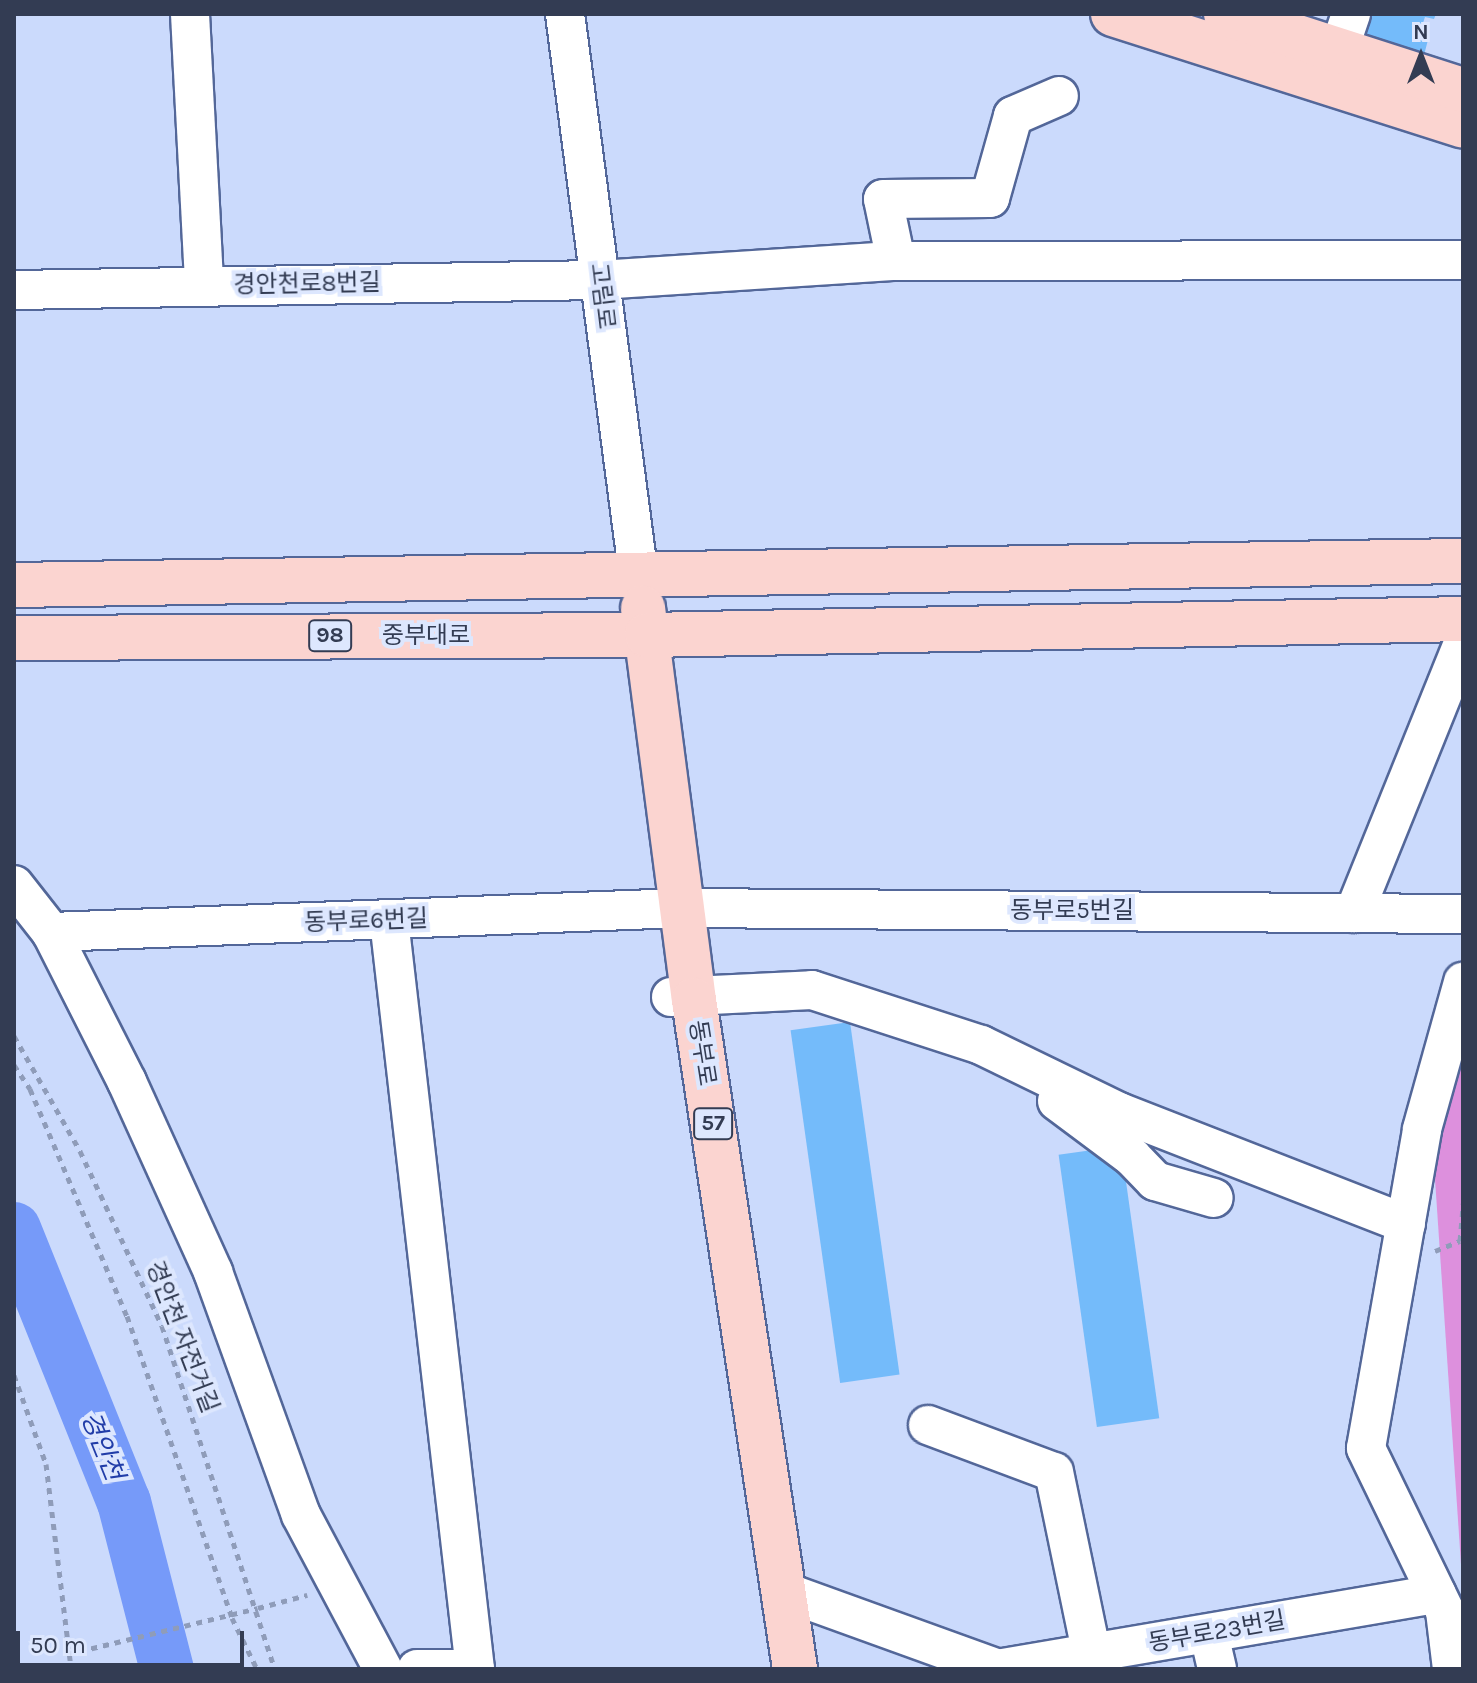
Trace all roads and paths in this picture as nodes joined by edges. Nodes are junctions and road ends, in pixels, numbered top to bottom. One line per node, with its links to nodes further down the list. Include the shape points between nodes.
1 (190, 14): 12 (street)
2 (565, 14): 11 (street, 고림로)
3 (1113, 14): 5 (main road)
4 (1226, 14): 5 (main road)
5 (1339, 48): 6 (main road); 8 (main road)
6 (1463, 90)
7 (1059, 96): 10 (street, via 1013,116 990,198 883,199)
8 (1463, 126)
9 (1463, 260): 10 (street, 경안천로8번길)
10 (896, 261): 11 (street, 경안천로8번길)
11 (599, 280): 12 (street, 경안천로8번길); 15 (street, 고림로)
12 (204, 285): 13 (street, 경안천로8번길)
13 (14, 290)
14 (1463, 561): 15 (main road)
15 (639, 578): 16 (main road); 18 (main road, 동부로 / 57)
16 (14, 585)
17 (1463, 619): 18 (main road, 중부대로)
18 (647, 635): 19 (main road, 중부대로 / 98); 22 (main road, 동부로 / 57)
19 (14, 638)
20 (1463, 643): 23 (street)
21 (14, 885): 26 (street)
22 (681, 908): 23 (street, 동부로5번길); 25 (street, 동부로6번길); 28 (main road, 동부로 / 57)
23 (1354, 913): 24 (street, 동부로5번길)
24 (1463, 914)
25 (389, 920): 26 (street, 동부로6번길); 51 (street)
26 (51, 932): 38 (street, via 213,1272 301,1515)
27 (1463, 982): 35 (street, via 1422,1129)
28 (682, 996): 31 (street, via 812,990); 39 (main road, 동부로 / 57)
29 (14, 1027): 30 (path)
30 (15, 1038): 41 (path, 경안천 자전거길, via 80,1151 162,1326)
31 (981, 1045): 33 (street, via 1132,1157 1155,1181); 35 (street, via 1119,1112)
32 (14, 1065): 42 (path, via 30,1089 127,1316)
33 (1214, 1198)
34 (1463, 1203): 35 (path, via 1460,1241 1444,1252 1428,1251)
35 (1405, 1229): 40 (street, via 1366,1448)
36 (14, 1375): 44 (path, via 46,1464)
37 (928, 1425): 45 (street, via 1054,1472)
38 (339, 1587): 41 (path); 49 (street)
39 (783, 1591): 52 (main road, 동부로 / 57); 53 (street)
40 (1437, 1594): 43 (street, 동부로23번길); 54 (street, via 1445,1611)
41 (258, 1608): 42 (path, bridge); 48 (path, 경안천 자전거길)
42 (232, 1618): 44 (path, bridge); 47 (path)
43 (1213, 1652): 45 (street, 동부로23번길)
44 (68, 1654): 46 (path)
45 (1092, 1655): 53 (street, 동부로23번길)
46 (71, 1669)
47 (257, 1669)
48 (275, 1669)
49 (383, 1669)
50 (417, 1669): 51 (street)
51 (475, 1669)
52 (795, 1669)
53 (997, 1669)
54 (1452, 1669)

